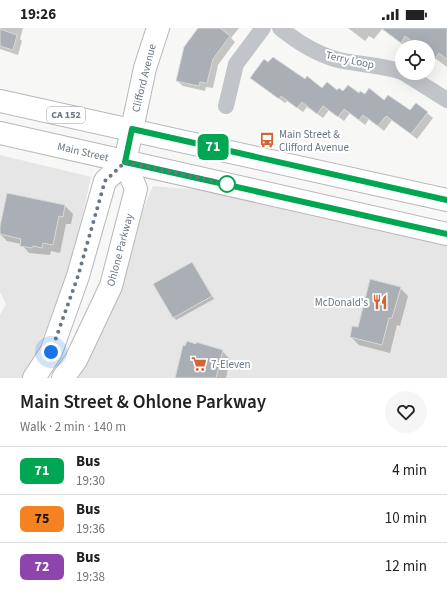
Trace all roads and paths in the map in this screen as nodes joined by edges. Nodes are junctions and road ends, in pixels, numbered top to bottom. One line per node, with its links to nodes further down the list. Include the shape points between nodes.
1 (158, 28): 9 (main road, Clifford Avenue, via 145,68)
2 (263, 28): 8 (street, via 236,64)
3 (280, 28): 4 (street, Terry Loop, via 319,53 335,59 377,65)
4 (395, 71)
5 (414, 80): 6 (street, Terry Loop)
6 (447, 100)
7 (0, 101): 9 (main road, CA 152)
8 (226, 106)
9 (132, 129): 11 (main road); 12 (main road, CA 152)
10 (0, 133): 11 (main road, Main Street)
11 (125, 162): 13 (main road, Main Street); 14 (main road, via 105,181 78,276 51,352); 15 (main road, Ohlone Parkway, via 136,189 111,286 76,360)
12 (447, 200)
13 (447, 234)
14 (34, 378)
15 (63, 378)

